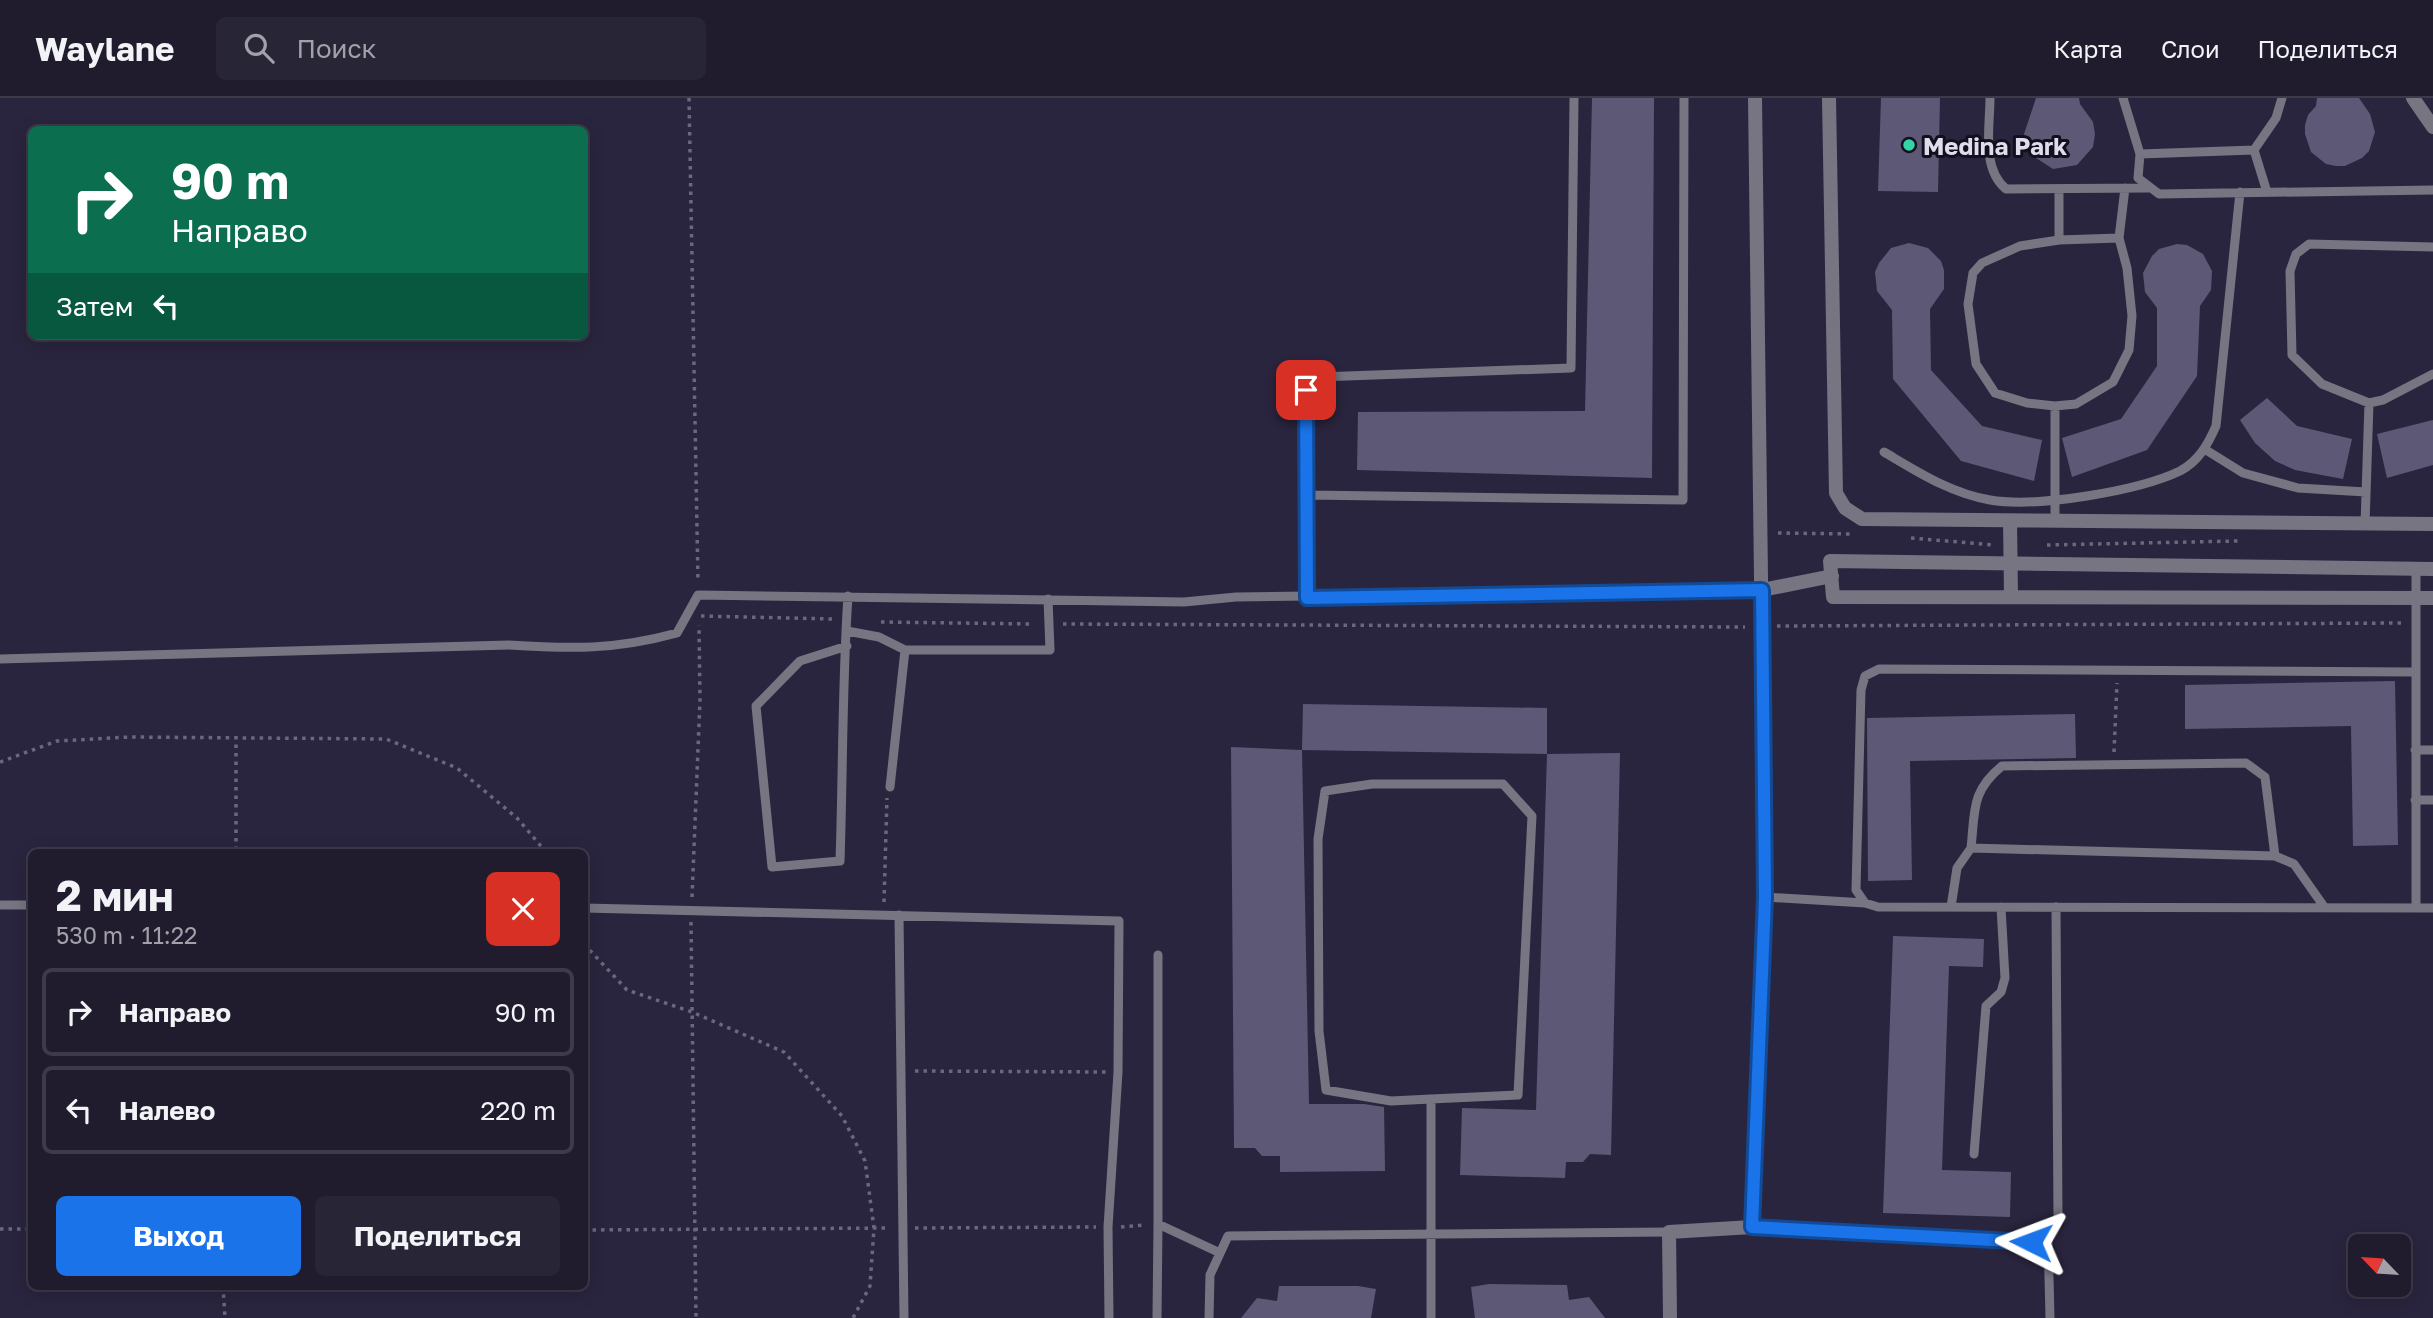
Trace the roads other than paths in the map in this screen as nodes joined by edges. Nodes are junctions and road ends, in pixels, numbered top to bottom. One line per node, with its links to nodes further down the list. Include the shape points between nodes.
1 (1574, 98): 27 (lane, via 1571,368 1319,377 1306,390)
2 (1684, 98): 27 (lane, via 1683,500)
3 (1755, 98): 37 (street)
4 (1829, 98): 29 (street, via 1836,493 1845,508 1862,519)
5 (1990, 98): 14 (lane, via 1990,168 1997,182 2006,189)
6 (2123, 98): 11 (lane)
7 (2282, 98): 10 (lane, via 2276,118)
8 (2413, 98): 9 (street)
9 (2433, 127)
10 (2254, 150): 11 (lane); 17 (lane)
11 (2140, 154): 13 (lane, via 2138,178)
12 (2125, 188): 13 (lane); 14 (lane); 18 (lane)
13 (2148, 188): 16 (lane, via 2160,194)
14 (2059, 189): 19 (lane)
15 (2433, 190): 17 (lane)
16 (2240, 192): 17 (lane); 24 (lane, via 2221,401)
17 (2267, 192)
18 (2119, 238): 19 (lane); 23 (lane, via 2132,316 2129,350 2113,382 2076,404)
19 (2059, 240): 23 (lane, via 2020,246 1982,263 1973,273 1968,304 1976,364 1995,393)
20 (2433, 247): 22 (lane, via 2309,244 2296,254 2290,271 2292,355 2322,384)
21 (2433, 374): 22 (lane)
22 (2369, 403): 26 (lane)
23 (2055, 406): 28 (lane)
24 (2206, 450): 26 (lane, via 2243,473 2298,488); 28 (lane, via 2181,470 2107,494)
25 (1884, 452): 28 (lane, via 1942,487 1992,501)
26 (2366, 492): 32 (lane)
27 (1307, 495): 40 (lane)
28 (2055, 499): 30 (lane)
29 (2010, 521): 30 (street); 33 (street)
30 (2055, 521): 32 (street)
31 (2433, 524): 32 (street)
32 (2365, 525)
33 (2009, 566): 34 (street); 36 (street, via 1830,561); 38 (street)
34 (2416, 569): 35 (street); 41 (lane)
35 (2433, 569)
36 (1832, 576): 37 (street); 38 (street, via 1833,597)
37 (1762, 590): 40 (lane); 56 (street)
38 (2011, 595): 41 (street)
39 (848, 596): 43 (lane); 44 (lane); 47 (lane, via 698,595 677,633 637,644 585,649 509,645)
40 (1307, 598): 43 (lane, via 1184,602)
41 (2415, 598): 42 (street); 48 (lane)
42 (2433, 598)
43 (1048, 599): 46 (lane, via 1050,650)
44 (847, 631): 45 (lane); 46 (lane, via 880,637)
45 (847, 646): 45 (lane, via 841,861 772,867 756,706 800,661)
46 (905, 650): 51 (lane)
47 (0, 659)
48 (2414, 672): 49 (lane); 57 (lane, via 1879,669 1866,676 1861,690 1856,890)
49 (2415, 750): 50 (lane); 52 (lane)
50 (2433, 750)
51 (890, 787)
52 (2415, 800): 53 (lane); 65 (lane)
53 (2433, 800)
54 (1971, 848): 55 (lane); 55 (lane, via 1977,793 2002,766 2246,763 2265,777); 60 (lane, via 1957,869)
55 (2275, 856): 64 (lane, via 2294,864)
56 (1765, 897): 57 (lane); 72 (street)
57 (1866, 903): 60 (lane)
58 (0, 905): 59 (lane)
59 (28, 905)
60 (1951, 907): 62 (lane)
61 (588, 908): 67 (lane)
62 (2001, 908): 63 (lane); 70 (lane, via 2005,978 2001,992 1986,1006)
63 (2056, 908): 64 (lane); 75 (lane, via 2058,1218)
64 (2325, 908): 65 (lane)
65 (2416, 908): 66 (lane)
66 (2433, 908)
67 (899, 915): 77 (lane); 78 (lane, via 1119,921)
68 (1158, 956): 71 (lane)
69 (1431, 1099): 69 (lane, via 1518,1095 1532,816 1503,785 1372,783 1325,791 1318,839 1319,1031 1326,1090 1391,1101); 74 (lane)
70 (1974, 1154)
71 (1158, 1224): 76 (lane); 79 (lane)
72 (1752, 1227): 73 (street); 75 (lane, via 2031,1242)
73 (1669, 1231): 74 (lane); 82 (street)
74 (1429, 1232): 76 (lane, via 1228,1236); 81 (lane)
75 (2048, 1236): 83 (lane)
76 (1219, 1252): 80 (lane, via 1210,1275)
77 (904, 1318)
78 (1109, 1318)
79 (1157, 1318)
80 (1209, 1318)
81 (1430, 1318)
82 (1670, 1318)
83 (2050, 1318)

